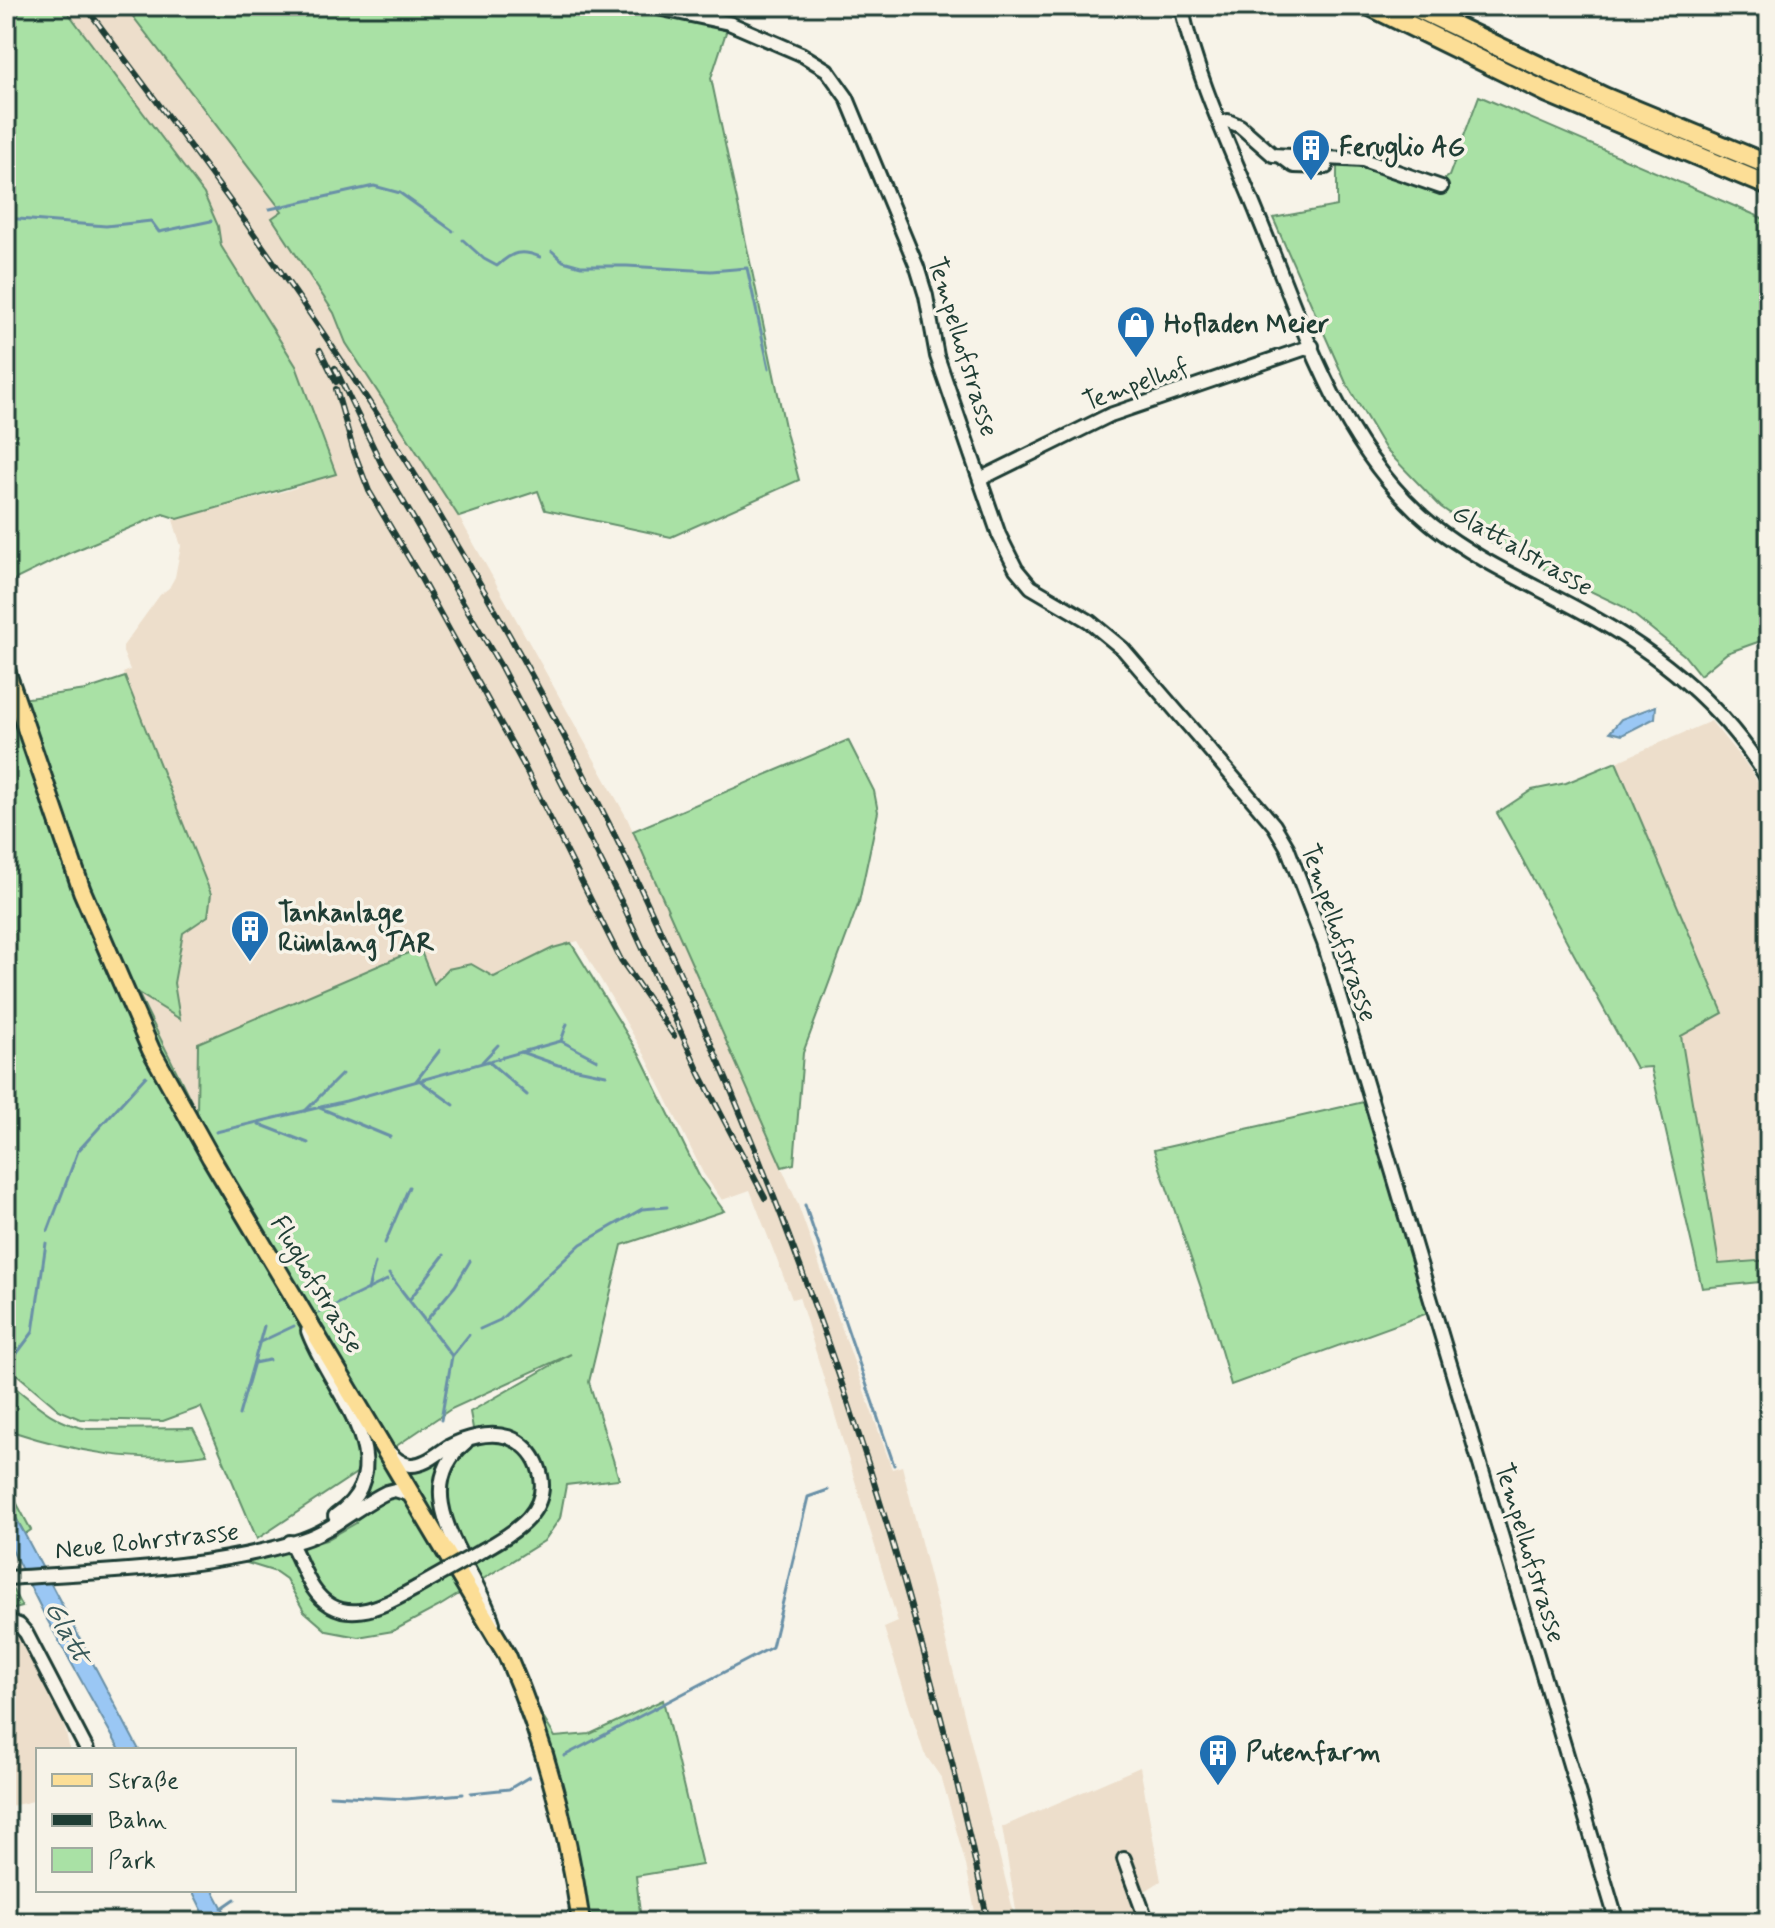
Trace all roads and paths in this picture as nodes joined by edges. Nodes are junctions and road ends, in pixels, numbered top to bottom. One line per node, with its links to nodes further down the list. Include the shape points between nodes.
1 (648, 6): 12 (street, Tempelhofstrasse, via 729,23 816,61 838,83 917,267 937,356)
2 (1181, 6): 5 (street, Glattalstrasse)
3 (1370, 6): 9 (highway, via 1560,98)
4 (1413, 6): 7 (highway, via 1604,97)
5 (1220, 123): 6 (street, via 1240,126 1263,149); 11 (street, Glattalstrasse)
6 (1282, 157): 8 (street, via 1294,166); 10 (street, via 1363,160)
7 (1769, 165)
8 (1326, 167)
9 (1769, 186)
10 (1441, 187)
11 (1312, 346): 12 (street, Tempelhof, via 1110,415); 14 (street, Glattalstrasse, via 1358,439 1413,507 1484,560 1643,646 1715,710)
12 (980, 479): 27 (street, Tempelhofstrasse, via 999,535 1031,587 1089,621 1123,649 1274,825 1287,847 1324,943)
13 (6, 670): 15 (main road, Flughofstrasse, via 82,891 151,1050)
14 (1769, 781)
15 (298, 1302): 17 (main road, Flughofstrasse); 19 (street, Neue Rohrstrasse, via 313,1346 358,1427 366,1461 362,1482 342,1512)
16 (469, 1440): 17 (street, via 411,1465); 19 (street, bridge, via 491,1434 514,1440 534,1457 541,1478 539,1500 526,1522 483,1550 372,1610 357,1611 337,1608 314,1590); 22 (street, via 447,1463 439,1495 444,1519)
17 (386, 1449): 18 (main road, Flughofstrasse)
18 (415, 1497): 19 (street, Neue Rohrstrasse, via 387,1492 326,1528); 22 (main road, Flughofstrasse)
19 (290, 1542): 20 (street, Neue Rohrstrasse, via 187,1563)
20 (7, 1578)
21 (6, 1620): 23 (street, via 26,1633)
22 (495, 1632): 25 (main road, Flughofstrasse, via 519,1682 550,1777)
23 (86, 1748)
24 (1124, 1859): 26 (street)
25 (581, 1922)
26 (1147, 1922)
27 (1617, 1922)

